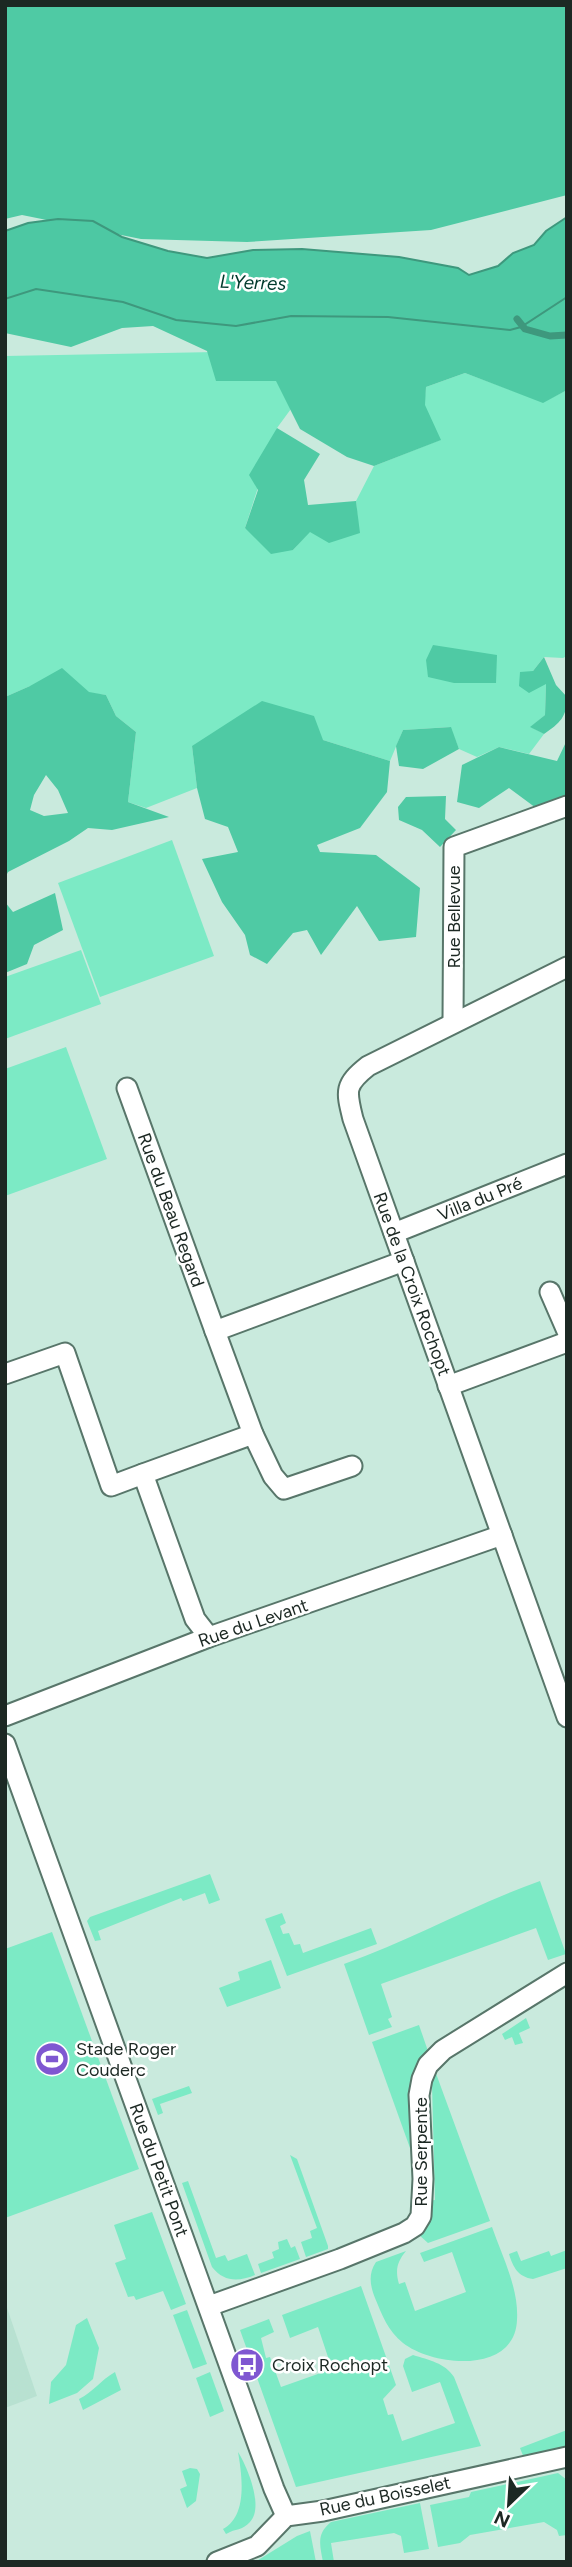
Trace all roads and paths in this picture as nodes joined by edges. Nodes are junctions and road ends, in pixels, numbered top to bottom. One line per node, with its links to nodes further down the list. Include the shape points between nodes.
1 (567, 806): 3 (street, Rue Bellevue, via 454,847)
2 (567, 967): 3 (street, Rue de la Croix Rochopt)
3 (453, 1023): 6 (street, Rue de la Croix Rochopt, via 368,1066 349,1086 352,1119)
4 (127, 1088): 9 (street, Rue du Beau Regard)
5 (567, 1164): 6 (street, Villa du Pré)
6 (394, 1233): 7 (street, Rue de la Croix Rochopt)
7 (404, 1261): 9 (street); 13 (street, Rue de la Croix Rochopt)
8 (550, 1292): 10 (street)
9 (215, 1331): 14 (street, Rue du Beau Regard)
10 (567, 1331)
11 (567, 1342): 13 (street)
12 (5, 1374): 16 (street, via 65,1353 111,1486)
13 (448, 1386): 17 (street, Rue de la Croix Rochopt)
14 (253, 1434): 15 (street, Rue du Beau Regard, via 284,1489); 16 (street)
15 (352, 1466)
16 (143, 1474): 18 (street, via 174,1583)
17 (502, 1535): 18 (street, Rue du Levant); 20 (street, Rue de la Croix Rochopt)
18 (209, 1637): 19 (street, Rue du Levant)
19 (5, 1716)
20 (567, 1717)
21 (5, 1744): 23 (street, Rue du Petit Pont)
22 (567, 1973): 23 (street, Rue Serpente, via 443,2050 428,2066 419,2095 423,2179 421,2216 415,2226 340,2259)
23 (209, 2306): 25 (street, Rue du Petit Pont)
24 (567, 2456): 25 (street, Rue du Boisselet)
25 (286, 2516): 26 (street, via 257,2546)
26 (217, 2562)

